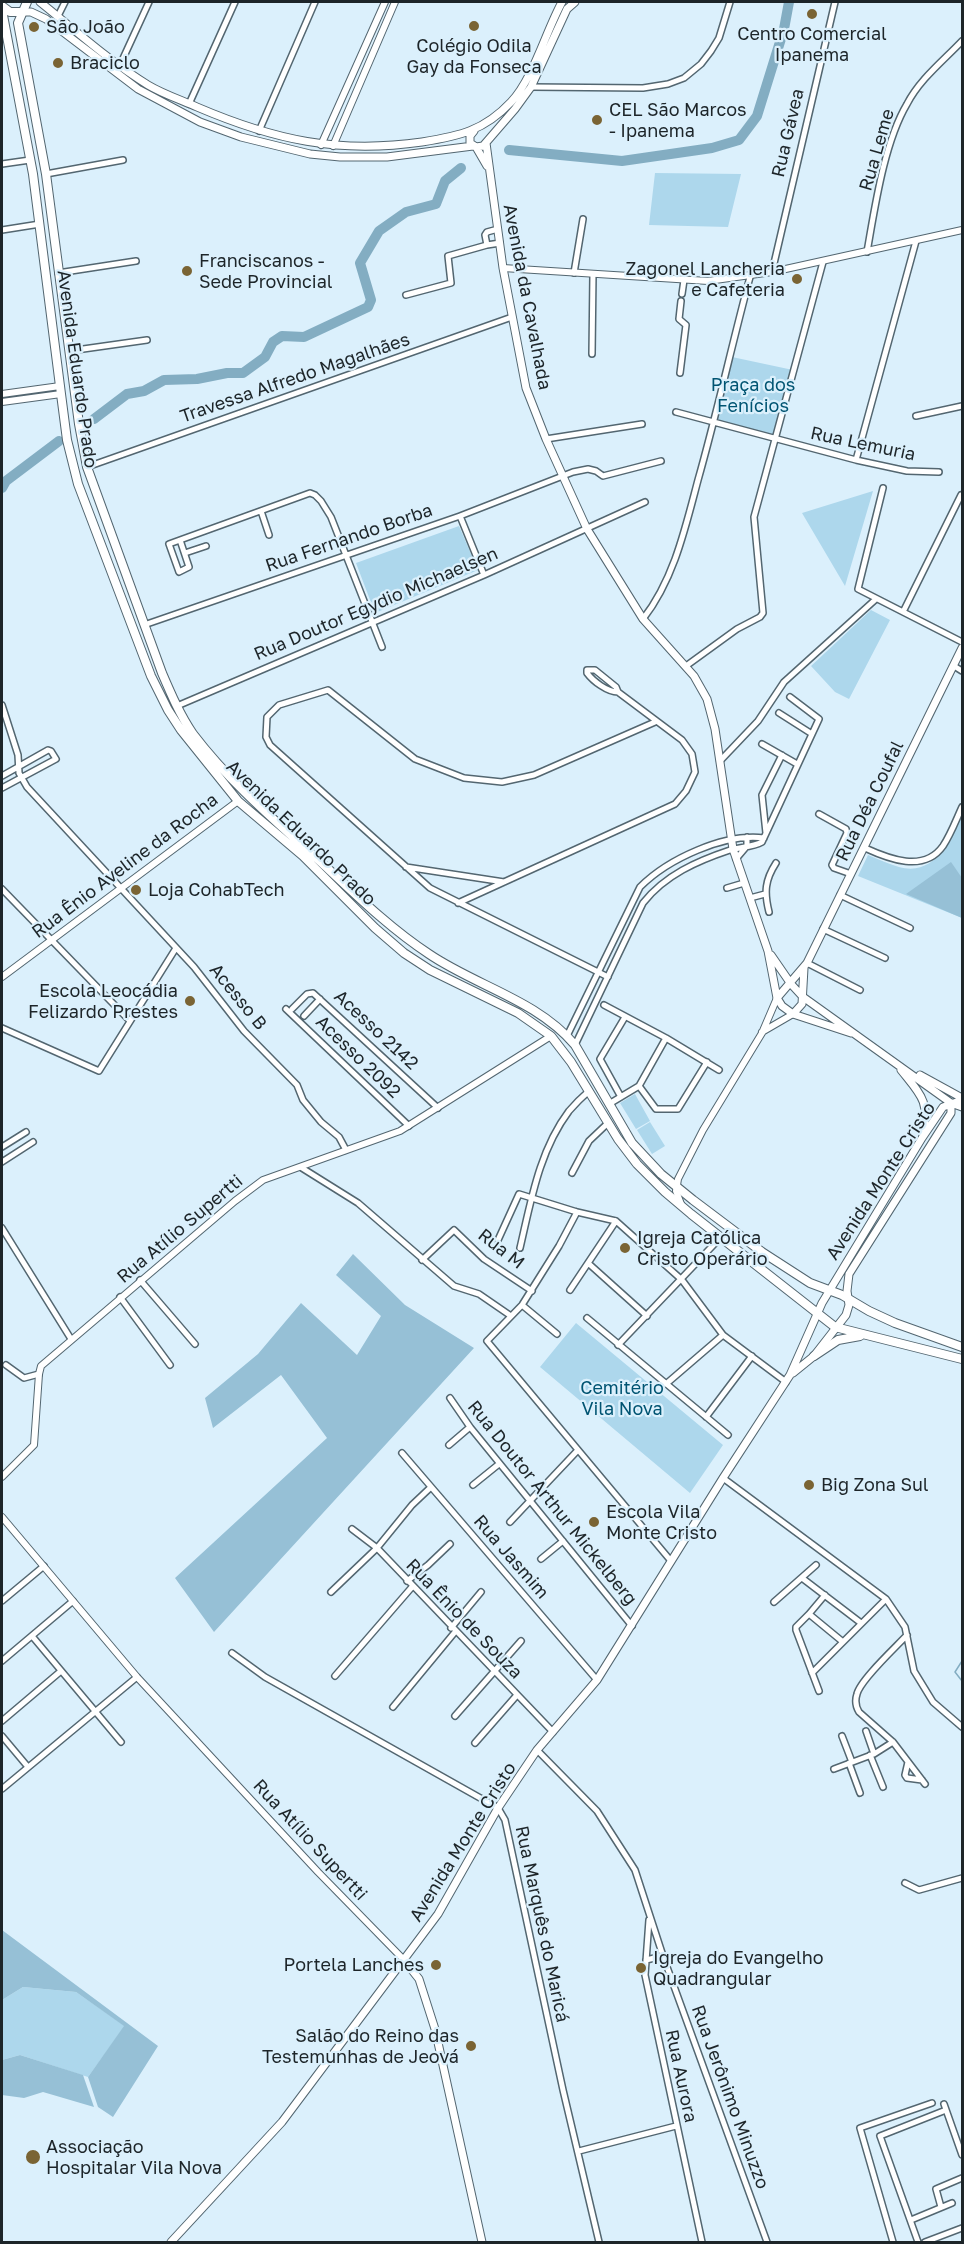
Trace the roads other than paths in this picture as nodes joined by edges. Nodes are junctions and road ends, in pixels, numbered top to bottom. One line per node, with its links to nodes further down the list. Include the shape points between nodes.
1 (27, 2): 14 (main road, Avenida Eduardo Prado)
2 (40, 2): 15 (main road)
3 (65, 2): 15 (street)
4 (148, 2): 20 (street)
5 (235, 2): 23 (street)
6 (315, 2): 25 (street)
7 (385, 2): 19 (street)
8 (395, 2): 21 (street)
9 (562, 2): 24 (main road, via 522,87 512,101)
10 (575, 2): 22 (main road, via 567,9)
11 (730, 2): 22 (street, via 719,38 701,64 684,78 644,88)
12 (835, 2): 49 (street, Rua Gávea)
13 (2, 8): 14 (main road); 17 (main road, Avenida Eduardo Prado)
14 (22, 12): 29 (main road, via 46,19 138,89 200,122 241,137 340,157 387,157); 34 (main road, Avenida Eduardo Prado, via 18,23)
15 (58, 16): 20 (main road)
16 (963, 41): 44 (street, Rua Leme, via 927,75 907,103 887,158)
17 (12, 59): 18 (street); 30 (main road, Avenida Eduardo Prado)
18 (2, 62)
19 (359, 62): 21 (street); 27 (street)
20 (120, 65): 23 (main road, via 149,86)
21 (367, 66): 28 (street)
22 (531, 87): 26 (main road)
23 (189, 104): 25 (main road)
24 (475, 130): 26 (main road, via 486,133); 28 (main road, via 397,146); 29 (main road, via 469,140)
25 (259, 131): 27 (main road)
26 (487, 142): 29 (main road); 33 (main road, Avenida da Cavalhada)
27 (321, 145): 28 (main road)
28 (333, 146)
29 (474, 146): 33 (main road, Avenida da Cavalhada)
30 (30, 160): 32 (street); 36 (main road, Avenida Eduardo Prado)
31 (123, 160): 34 (street)
32 (2, 164)
33 (488, 167): 37 (main road, Avenida da Cavalhada)
34 (46, 174): 45 (main road, Avenida Eduardo Prado)
35 (583, 219): 51 (street)
36 (40, 224): 38 (street); 42 (main road, Avenida Eduardo Prado)
37 (498, 229): 41 (main road, Avenida da Cavalhada); 43 (street, via 486,233)
38 (2, 230)
39 (963, 230): 40 (street)
40 (916, 241): 44 (street); 74 (street)
41 (500, 243): 43 (street); 48 (main road, Avenida da Cavalhada)
42 (43, 244): 45 (main road, via 51,246); 62 (main road, Avenida Eduardo Prado)
43 (487, 245): 55 (street, via 448,256 450,284)
44 (867, 252): 47 (street)
45 (56, 255): 50 (main road, Avenida Eduardo Prado)
46 (136, 261): 50 (street)
47 (823, 262): 49 (street); 73 (street)
48 (503, 268): 51 (street); 56 (main road, Avenida da Cavalhada)
49 (772, 272): 53 (street)
50 (58, 273): 58 (main road, Avenida Eduardo Prado)
51 (574, 273): 52 (street)
52 (593, 274): 54 (street); 59 (street)
53 (750, 277): 54 (street); 70 (street)
54 (684, 280): 60 (street, via 679,319 686,325)
55 (406, 295)
56 (512, 317): 72 (main road, Avenida da Cavalhada, via 526,388); 76 (street, Travessa Alfredo Magalhães)
57 (147, 340): 58 (street)
58 (69, 351): 61 (main road, Avenida Eduardo Prado)
59 (592, 354)
60 (680, 373)
61 (73, 376): 62 (main road, via 68,387); 76 (main road, Avenida Eduardo Prado)
62 (60, 390): 63 (street); 65 (street); 118 (main road, Avenida Eduardo Prado, via 78,484 151,676 181,730)
63 (11, 393): 64 (street); 65 (street)
64 (2, 394)
65 (12, 400): 66 (street)
66 (2, 402)
67 (963, 406): 69 (street)
68 (676, 412): 70 (street, Rua Lemuria)
69 (916, 416)
70 (714, 423): 73 (street, Rua Lemuria); 93 (street, via 682,542 663,589)
71 (642, 424): 72 (street)
72 (546, 439): 78 (main road, Avenida da Cavalhada)
73 (776, 439): 74 (street, Rua Lemuria); 99 (street, via 754,517 762,616 737,628)
74 (856, 460): 77 (street, Rua Lemuria, via 907,471)
75 (662, 461): 78 (street, Rua Fernando Borba, via 603,476 588,470)
76 (87, 467): 95 (main road, Avenida Eduardo Prado)
77 (939, 472)
78 (562, 476): 83 (street, Rua Fernando Borba); 84 (main road, Avenida da Cavalhada)
79 (883, 488): 91 (street, via 858,589)
80 (961, 495): 92 (street)
81 (645, 502): 84 (street, Rua Doutor Egydio Michaelsen)
82 (261, 511): 85 (street); 86 (street); 89 (street, via 310,493 315,495 331,518)
83 (460, 516): 89 (street, Rua Fernando Borba); 90 (street)
84 (587, 529): 90 (street, Rua Doutor Egydio Michaelsen); 93 (main road, Avenida da Cavalhada)
85 (269, 535)
86 (180, 540): 88 (street); 88 (street, via 168,546 179,572 189,567)
87 (206, 546): 88 (street)
88 (185, 553)
89 (346, 555): 94 (street); 95 (street, Rua Fernando Borba)
90 (484, 574): 94 (street, Rua Doutor Egydio Michaelsen)
91 (876, 599): 92 (street); 111 (street, via 784,682 758,721)
92 (903, 612): 96 (street)
93 (643, 619): 99 (main road, Avenida da Cavalhada)
94 (372, 623): 97 (street); 105 (street, Rua Doutor Egydio Michaelsen)
95 (144, 626): 105 (main road, Avenida Eduardo Prado)
96 (963, 642)
97 (382, 647)
98 (963, 648): 100 (main road, Rua Déa Coufal)
99 (686, 666): 111 (main road, Avenida da Cavalhada, via 707,699)
100 (954, 666): 101 (street); 126 (main road, Rua Déa Coufal)
101 (963, 670)
102 (618, 693): 102 (street, via 594,670 587,670 591,678); 107 (street)
103 (790, 697): 108 (street, via 819,717)
104 (2, 705): 113 (street)
105 (177, 706): 117 (main road, Avenida Eduardo Prado, via 193,733)
106 (779, 713): 108 (street)
107 (655, 722): 130 (street, via 534,775 502,782 464,778 415,759 328,690 274,708 267,717 266,737 270,745); 132 (street, via 682,740 692,754 695,772 675,804)
108 (812, 734): 112 (street)
109 (762, 744): 110 (street)
110 (782, 755): 112 (street); 122 (street, via 762,795)
111 (720, 760): 124 (main road, Avenida da Cavalhada)
112 (797, 764): 122 (street)
113 (19, 766): 114 (street); 115 (street); 115 (street, via 50,750 56,759)
114 (2, 777)
115 (21, 778): 116 (street); 136 (street, Acesso B)
116 (2, 789)
117 (246, 794): 118 (main road); 120 (main road, Avenida Eduardo Prado)
118 (238, 801): 120 (main road); 136 (street, Rua Ênio Aveline da Rocha); 143 (main road, Avenida Eduardo Prado, via 303,856)
119 (963, 807): 126 (street, via 944,845 927,859 901,862)
120 (265, 812): 142 (main road, Avenida Eduardo Prado)
121 (819, 814): 131 (street, via 846,829 832,865)
122 (765, 835): 123 (street); 125 (street, via 760,844)
123 (747, 837): 124 (street); 125 (street)
124 (730, 838): 127 (main road, Avenida da Cavalhada); 154 (street, via 677,860 640,886)
125 (747, 846): 127 (street); 128 (street)
126 (865, 848): 131 (main road, Rua Déa Coufal)
127 (733, 849): 128 (main road, Avenida da Cavalhada); 156 (street, via 678,871 656,887 643,903)
128 (736, 859): 133 (main road, Avenida da Cavalhada)
129 (776, 863): 137 (street, via 767,878)
130 (405, 867): 132 (street); 140 (street, via 430,888)
131 (851, 874): 138 (main road, Rua Déa Coufal)
132 (506, 883): 140 (street)
133 (744, 883): 134 (street); 139 (main road, Avenida da Cavalhada)
134 (727, 888)
135 (2, 889): 146 (street)
136 (122, 889): 146 (street, Rua Ênio Aveline da Rocha); 147 (street, Acesso B)
137 (765, 894): 139 (street); 141 (street)
138 (840, 895): 144 (street); 145 (main road, Rua Déa Coufal)
139 (750, 898): 148 (main road, Avenida da Cavalhada)
140 (458, 903): 154 (street)
141 (769, 912)
142 (382, 919): 143 (main road); 149 (main road, Avenida Eduardo Prado)
143 (375, 928): 151 (main road, Avenida Eduardo Prado)
144 (910, 928)
145 (823, 929): 150 (street); 153 (main road, Rua Déa Coufal)
146 (51, 940): 155 (street, Rua Ênio Aveline da Rocha); 167 (street)
147 (176, 948): 167 (street); 193 (street, Acesso B, via 244,1032 297,1085 303,1100 339,1137)
148 (768, 951): 152 (main road, Avenida da Cavalhada); 160 (main road, Avenida da Cavalhada)
149 (428, 953): 151 (main road); 172 (main road, Avenida Eduardo Prado, via 522,1003)
150 (885, 958)
151 (421, 964): 171 (main road, Avenida Eduardo Prado, via 518,1013)
152 (779, 968): 153 (main road, via 787,972); 157 (main road, Avenida da Cavalhada)
153 (804, 968): 157 (main road, Rua Déa Coufal); 158 (street); 159 (main road, Rua Déa Coufal)
154 (597, 973): 156 (street); 172 (street)
155 (2, 977)
156 (608, 977): 174 (street)
157 (790, 984): 159 (main road, Avenida da Cavalhada); 160 (main road, Rua Déa Coufal)
158 (860, 990)
159 (803, 997): 164 (main road, Rua Déa Coufal); 170 (main road, Avenida da Cavalhada)
160 (777, 998): 164 (main road, Avenida da Cavalhada); 169 (street, Rua Déa Coufal)
161 (320, 999): 163 (street, Acesso 2142, via 309,993); 165 (street); 186 (street, Acesso 2142)
162 (604, 1005): 166 (street)
163 (289, 1009): 188 (street, Acesso 2092)
164 (793, 1014): 169 (street, Rua Déa Coufal); 170 (main road, Avenida da Cavalhada)
165 (304, 1016)
166 (625, 1017): 173 (street); 181 (street, via 600,1059)
167 (130, 1021): 168 (street, via 99,1071)
168 (2, 1028)
169 (762, 1033): 197 (street, Rua Déa Coufal, via 703,1131)
170 (851, 1033): 176 (main road, Avenida da Cavalhada)
171 (551, 1036): 180 (main road, Avenida Eduardo Prado); 186 (street, Rua Atílio Supertti)
172 (567, 1036): 174 (main road, Avenida Eduardo Prado)
173 (666, 1038): 175 (street); 179 (street)
174 (575, 1045): 184 (main road, Avenida Eduardo Prado)
175 (707, 1062): 177 (street); 179 (street, via 678,1109 657,1110)
176 (896, 1063): 178 (main road, Avenida da Cavalhada); 183 (main road, Avenida da Cavalhada); 190 (main road, via 926,1107)
177 (719, 1070)
178 (924, 1078): 182 (main road, Avenida da Cavalhada); 183 (main road)
179 (639, 1086): 181 (street)
180 (589, 1091): 187 (main road, Avenida Eduardo Prado); 198 (street, via 569,1110 549,1144)
181 (619, 1097): 184 (street)
182 (963, 1099): 183 (main road)
183 (951, 1103): 185 (main road, Avenida da Cavalhada); 190 (main road, Avenida Monte Cristo, via 943,1107); 214 (main road, Avenida Monte Cristo, via 951,1113 849,1274)
184 (609, 1104): 197 (main road, Avenida Eduardo Prado, via 639,1151)
185 (963, 1107)
186 (438, 1108): 188 (street, Rua Atílio Supertti)
187 (608, 1123): 196 (street, via 589,1141); 199 (main road, Avenida Eduardo Prado, via 637,1164)
188 (409, 1126): 193 (street, Rua Atílio Supertti)
189 (26, 1132): 192 (street)
190 (922, 1138): 212 (main road, Avenida Monte Cristo)
191 (33, 1142): 194 (street)
192 (2, 1147)
193 (346, 1150): 195 (street, Rua Atílio Supertti)
194 (2, 1162)
195 (302, 1168): 206 (street, via 358,1203); 208 (street, Rua Atílio Supertti, via 263,1180)
196 (572, 1173)
197 (676, 1186): 199 (street); 212 (main road, Avenida Eduardo Prado, via 762,1252 810,1283)
198 (532, 1198): 200 (street); 204 (street, via 519,1194); 205 (street)
199 (683, 1207): 203 (main road, Avenida Eduardo Prado)
200 (577, 1212): 201 (street); 211 (street)
201 (616, 1221): 207 (street); 209 (street)
202 (2, 1227): 224 (street)
203 (721, 1238): 209 (street); 216 (main road, Avenida Eduardo Prado)
204 (498, 1240)
205 (520, 1248)
206 (422, 1260): 211 (street, Rua M, via 454,1230 484,1259); 217 (street, via 454,1286 479,1294)
207 (588, 1263): 210 (street); 218 (street)
208 (141, 1280): 213 (street, Rua Atílio Supertti); 225 (street)
209 (682, 1280): 218 (street); 222 (street)
210 (570, 1290)
211 (532, 1291): 215 (street)
212 (830, 1291): 214 (main road, Avenida Eduardo Prado); 216 (main road, Avenida Monte Cristo)
213 (120, 1297): 224 (street, Rua Atílio Supertti); 232 (street)
214 (849, 1299): 220 (main road, Avenida Monte Cristo, via 846,1315); 227 (main road, Avenida Eduardo Prado, via 895,1323)
215 (522, 1305): 217 (street); 221 (street)
216 (818, 1314): 220 (main road, Avenida Eduardo Prado); 234 (main road, Avenida Monte Cristo)
217 (511, 1316): 241 (street, via 487,1341)
218 (647, 1316): 226 (street)
219 (587, 1318): 226 (street)
220 (835, 1327): 223 (main road, Avenida Eduardo Prado); 229 (main road, Avenida Monte Cristo)
221 (557, 1334)
222 (723, 1335): 228 (street); 235 (street)
223 (864, 1335): 229 (main road, via 838,1340); 230 (main road, Avenida Eduardo Prado)
224 (71, 1340): 233 (street, Rua Atílio Supertti, via 41,1366)
225 (195, 1344)
226 (618, 1345): 235 (street)
227 (963, 1347)
228 (752, 1356): 234 (street); 237 (street)
229 (814, 1356): 234 (main road, Avenida Monte Cristo)
230 (963, 1359)
231 (6, 1365): 233 (street, Rua Atílio Supertti, via 20,1376)
232 (170, 1365)
233 (39, 1374): 244 (street, via 34,1445)
234 (788, 1378): 245 (main road, Avenida Monte Cristo)
235 (666, 1384): 237 (street)
236 (450, 1398): 238 (street, Rua Doutor Arthur Mickelberg)
237 (706, 1417): 239 (street)
238 (470, 1427): 240 (street); 243 (street, Rua Doutor Arthur Mickelberg)
239 (729, 1435)
240 (448, 1444)
241 (578, 1450): 248 (street); 256 (street)
242 (402, 1453): 247 (street, Rua Jasmim)
243 (499, 1464): 246 (street); 248 (street, Rua Doutor Arthur Mickelberg)
244 (2, 1477)
245 (723, 1478): 256 (main road, Avenida Monte Cristo); 265 (street)
246 (473, 1485)
247 (430, 1488): 254 (street); 284 (street, Rua Jasmim)
248 (530, 1500): 250 (street); 252 (street, Rua Doutor Arthur Mickelberg)
249 (2, 1517): 258 (street, Rua Atílio Supertti)
250 (510, 1522)
251 (352, 1529): 254 (street, Rua Ênio de Souza)
252 (563, 1541): 255 (street); 271 (street, Rua Doutor Arthur Mickelberg)
253 (450, 1544): 260 (street)
254 (376, 1548): 260 (street, Rua Ênio de Souza); 262 (street)
255 (541, 1559)
256 (671, 1561): 271 (main road, Avenida Monte Cristo)
257 (816, 1565): 259 (street)
258 (44, 1566): 266 (street); 267 (street, Rua Atílio Supertti)
259 (802, 1578): 264 (street); 268 (street)
260 (407, 1581): 261 (street, Rua Ênio de Souza)
261 (412, 1587): 272 (street, Rua Ênio de Souza); 282 (street)
262 (331, 1592)
263 (482, 1592): 272 (street)
264 (825, 1595): 269 (street); 270 (street)
265 (886, 1599): 270 (street); 273 (street, via 906,1627)
266 (2, 1601)
267 (73, 1601): 274 (street); 283 (street, Rua Atílio Supertti)
268 (774, 1602)
269 (809, 1614): 276 (street); 281 (street, via 796,1630)
270 (861, 1623): 276 (street)
271 (632, 1626): 284 (main road, Avenida Monte Cristo)
272 (453, 1630): 280 (street, Rua Ênio de Souza); 287 (street)
273 (907, 1635): 291 (street, via 914,1671 933,1702); 297 (street, via 856,1692 859,1712)
274 (32, 1636): 278 (street); 279 (street)
275 (521, 1641): 280 (street)
276 (843, 1642): 281 (street)
277 (232, 1653): 308 (street, Rua Marquês do Maricá, via 265,1677)
278 (2, 1661)
279 (61, 1671): 288 (street); 290 (street)
280 (494, 1672): 286 (street, Rua Ênio de Souza); 289 (street)
281 (812, 1673): 285 (street)
282 (336, 1676)
283 (137, 1677): 288 (street); 313 (street, Rua Atílio Supertti)
284 (597, 1680): 293 (main road, Avenida Monte Cristo)
285 (819, 1691)
286 (517, 1695): 293 (street, Rua Ênio de Souza); 298 (street)
287 (393, 1707)
288 (96, 1711): 296 (street); 303 (street)
289 (455, 1716)
290 (2, 1721)
291 (963, 1727)
292 (866, 1731): 300 (street)
293 (553, 1732): 299 (main road, Avenida Monte Cristo)
294 (2, 1736): 303 (street)
295 (842, 1736): 302 (street)
296 (121, 1742)
297 (893, 1742): 300 (street); 301 (street)
298 (475, 1743)
299 (537, 1750): 308 (main road, Avenida Monte Cristo); 311 (street, Rua Jerônimo Minuzzo, via 597,1811 635,1870)
300 (872, 1754): 302 (street); 305 (street)
301 (908, 1762): 301 (street, via 923,1782 907,1778)
302 (850, 1763): 304 (street); 307 (street)
303 (28, 1767): 306 (street)
304 (834, 1769)
305 (883, 1787)
306 (2, 1789)
307 (860, 1792)
308 (498, 1808): 313 (main road, Avenida Monte Cristo, via 451,1893); 317 (street, Rua Marquês do Maricá, via 505,1820)
309 (963, 1878): 310 (street, via 919,1890)
310 (905, 1883)
311 (649, 1915): 312 (street, Rua Jerônimo Minuzzo); 314 (street, Rua Aurora)
312 (663, 1956): 314 (street); 328 (street, Rua Jerônimo Minuzzo)
313 (404, 1960): 324 (main road, Avenida Monte Cristo, via 282,2122); 325 (main road, Rua Atílio Supertti, via 419,1979 435,2029)
314 (646, 1960): 316 (street, Rua Aurora, via 645,1976)
315 (932, 2103): 329 (street, via 860,2128)
316 (676, 2126): 317 (street); 327 (street, Rua Aurora)
317 (579, 2151): 326 (street, Rua Marquês do Maricá)
318 (963, 2156): 322 (street, via 945,2107 881,2135 894,2185)
319 (963, 2178): 321 (street, via 936,2189)
320 (952, 2203): 321 (street)
321 (941, 2207): 322 (street)
322 (911, 2220): 330 (street)
323 (963, 2229): 331 (street)
324 (171, 2242)
325 (482, 2242)
326 (599, 2242)
327 (702, 2242)
328 (767, 2242)
329 (893, 2242)
330 (918, 2242)
331 (926, 2242)

